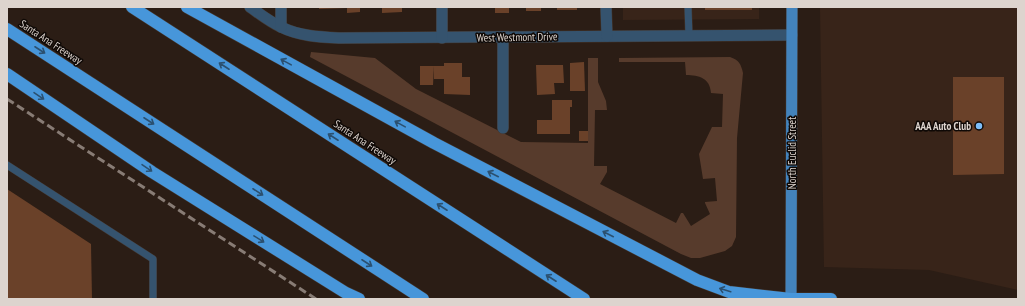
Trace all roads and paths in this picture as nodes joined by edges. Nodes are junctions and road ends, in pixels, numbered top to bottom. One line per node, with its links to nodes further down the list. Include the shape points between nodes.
1 (132, 7): 22 (highway, Santa Ana Freeway, one-way to 1)
2 (186, 7): 23 (highway, one-way to 2, via 729,292 697,280 434,143)
3 (250, 7): 9 (street, West Westmont Drive)
4 (280, 7): 9 (street)
5 (442, 7): 15 (street)
6 (606, 7): 12 (street)
7 (688, 7): 13 (lane)
8 (792, 7): 11 (main road, North Euclid Street)
9 (281, 27): 15 (street, West Westmont Drive, via 318,37)
10 (7, 29): 21 (highway, Santa Ana Freeway, one-way to 21)
11 (792, 35): 13 (street, West Westmont Drive); 23 (main road, North Euclid Street)
12 (607, 36): 13 (street, West Westmont Drive); 14 (street, West Westmont Drive)
13 (689, 36)
14 (503, 37): 15 (street, West Westmont Drive); 17 (street)
15 (442, 38)
16 (7, 74): 20 (highway, one-way to 20, via 152,172)
17 (503, 128)
18 (7, 165): 19 (lane, via 153,259)
19 (153, 299)
20 (359, 299)
21 (423, 299)
22 (584, 299)
23 (791, 299): 24 (highway)
24 (831, 299)

